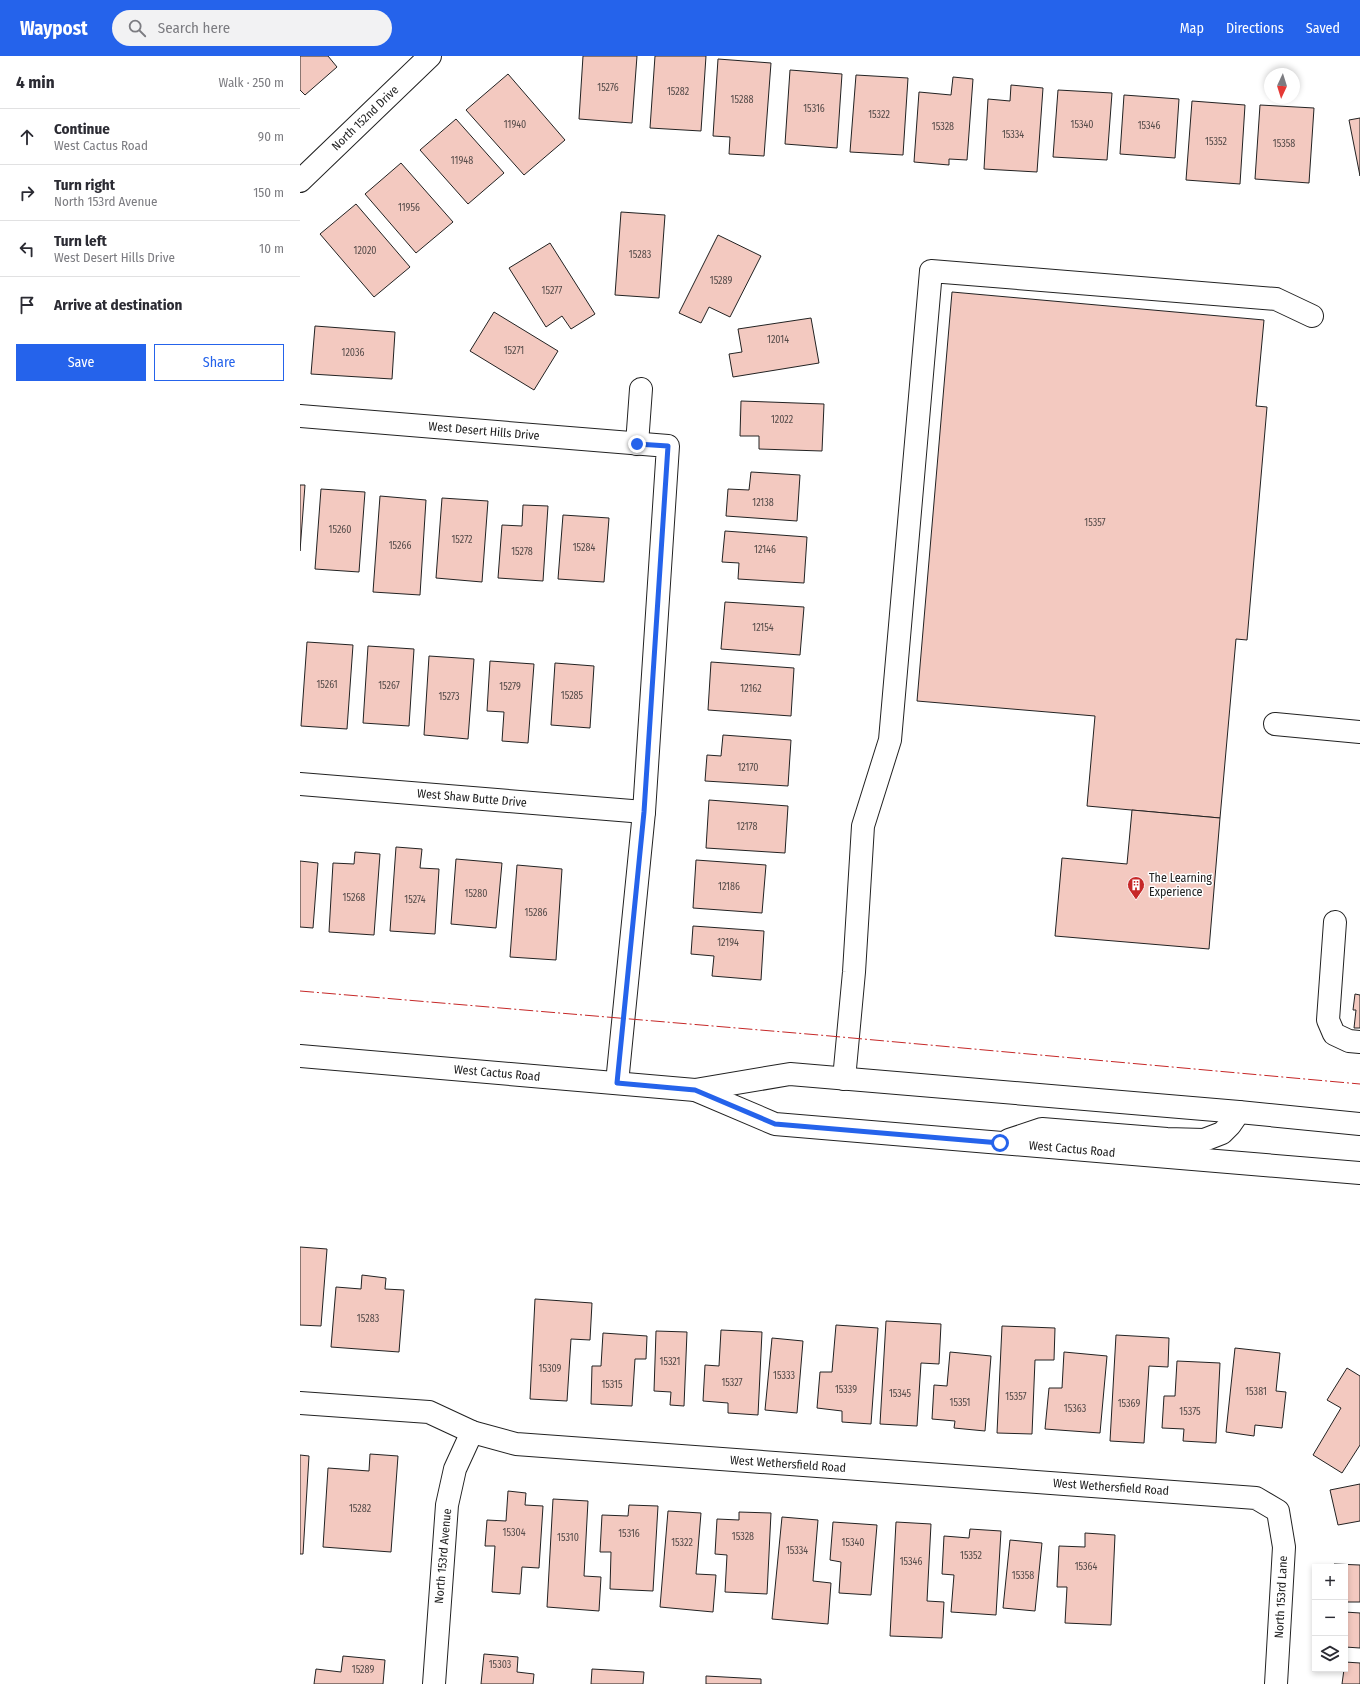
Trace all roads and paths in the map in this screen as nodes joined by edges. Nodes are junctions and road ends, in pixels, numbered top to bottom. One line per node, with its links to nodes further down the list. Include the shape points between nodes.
1 (430, 56): 2 (street, North 152nd Drive)
2 (300, 181)
3 (1312, 316): 14 (street, via 1276,299 931,271 890,740 863,826)
4 (641, 389): 6 (street)
5 (300, 416): 6 (street, West Desert Hills Drive)
6 (637, 444): 10 (street, West Desert Hills Drive, via 668,446)
7 (1275, 724): 8 (street)
8 (1360, 732)
9 (300, 784): 10 (street, West Shaw Butte Drive)
10 (644, 812): 15 (street)
11 (1335, 922): 12 (street, via 1328,1020 1334,1034 1349,1041)
12 (1360, 1042)
13 (300, 1056): 15 (street, West Cactus Road)
14 (844, 1079): 16 (street, West Cactus Road, via 790,1074); 17 (street, West Cactus Road)
15 (617, 1083): 16 (street, West Cactus Road)
16 (695, 1090): 19 (street, West Cactus Road, via 775,1124)
17 (1239, 1112): 18 (street, West Cactus Road); 19 (street, via 1222,1133 1204,1140 1167,1140 1042,1129)
18 (1360, 1124)
19 (1000, 1143): 20 (street, West Cactus Road)
20 (1360, 1173)
21 (300, 1403): 22 (street, West Wethersfield Road, via 429,1412)
22 (472, 1432): 23 (street, West Wethersfield Road, via 516,1444 1256,1498); 24 (street, North 153rd Avenue, via 455,1469 447,1505)
23 (1278, 1511): 25 (street, North 153rd Lane, via 1284,1547)
24 (434, 1684)
25 (1276, 1684)

